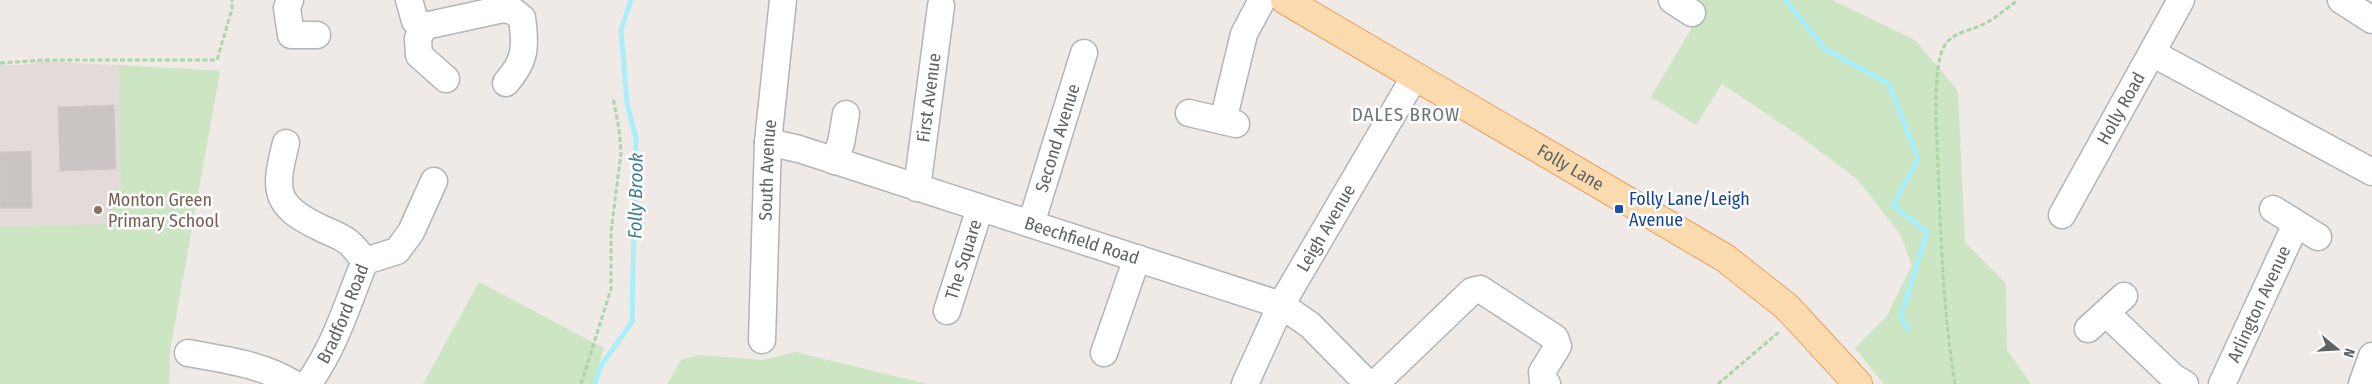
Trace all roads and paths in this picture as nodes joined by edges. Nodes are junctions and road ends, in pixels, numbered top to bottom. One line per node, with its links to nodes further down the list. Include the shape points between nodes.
1 (232, 0): 16 (path, via 216,60)
2 (290, 0): 13 (street, via 287,8 291,35)
3 (409, 0): 12 (street, via 416,21)
4 (783, 0): 23 (street, South Avenue)
5 (1262, 0): 21 (street, via 1244,34 1229,122)
6 (1285, 0): 17 (main road, Folly Lane)
7 (2018, 0): 54 (path, via 1984,24 1958,33 1944,46 1938,72 1936,114 1941,252 1948,344)
8 (2181, 0): 15 (street, Holly Road)
9 (2340, 0): 11 (street)
10 (941, 6): 28 (street, First Avenue)
11 (2369, 12)
12 (425, 26): 18 (street, via 418,38 419,55); 19 (street, via 503,9 513,11 522,18 524,54)
13 (317, 35)
14 (1084, 53): 32 (street, Second Avenue)
15 (2152, 53): 26 (street); 31 (street, Holly Road)
16 (0, 63)
17 (1415, 76): 37 (street, Leigh Avenue); 40 (main road, Folly Lane, via 1710,248 1764,287)
18 (446, 79)
19 (506, 83)
20 (612, 97): 47 (path, via 621,153 610,232 611,289)
21 (1189, 113)
22 (846, 114): 25 (street)
23 (768, 142): 25 (street, Beechfield Road); 41 (street, South Avenue)
24 (286, 143): 36 (street, via 279,177 287,209 348,241)
25 (834, 161): 28 (street, Beechfield Road)
26 (2372, 172)
27 (434, 181): 36 (street, Bradford Road, via 411,232 397,251)
28 (917, 188): 29 (street, Beechfield Road)
29 (980, 208): 32 (street, Beechfield Road); 38 (street, The Square)
30 (2273, 210): 33 (street)
31 (2062, 215)
32 (1031, 224): 35 (street, Beechfield Road)
33 (2296, 224): 34 (street); 56 (street, Arlington Avenue)
34 (2318, 237)
35 (1137, 258): 37 (street, Beechfield Road); 43 (street)
36 (365, 261): 46 (street, Bradford Road, via 338,332)
37 (1281, 305): 48 (street, Leigh Avenue); 49 (street, Beechfield Road, via 1310,325)
38 (947, 311)
39 (2106, 313): 55 (street, via 2173,378)
40 (1797, 317): 52 (path); 53 (main road, Folly Lane)
41 (762, 340)
42 (188, 353): 45 (street, via 250,365)
43 (1104, 353)
44 (2372, 356): 57 (street)
45 (294, 384)
46 (308, 384)
47 (581, 384)
48 (1246, 384)
49 (1368, 384)
50 (1375, 384): 51 (street, via 1472,291 1480,289 1555,338 1558,346 1542,372 1543,381)
51 (1547, 384)
52 (1718, 384)
53 (1858, 384)
54 (1955, 384)
55 (2185, 384)
56 (2222, 384)
57 (2362, 384)

